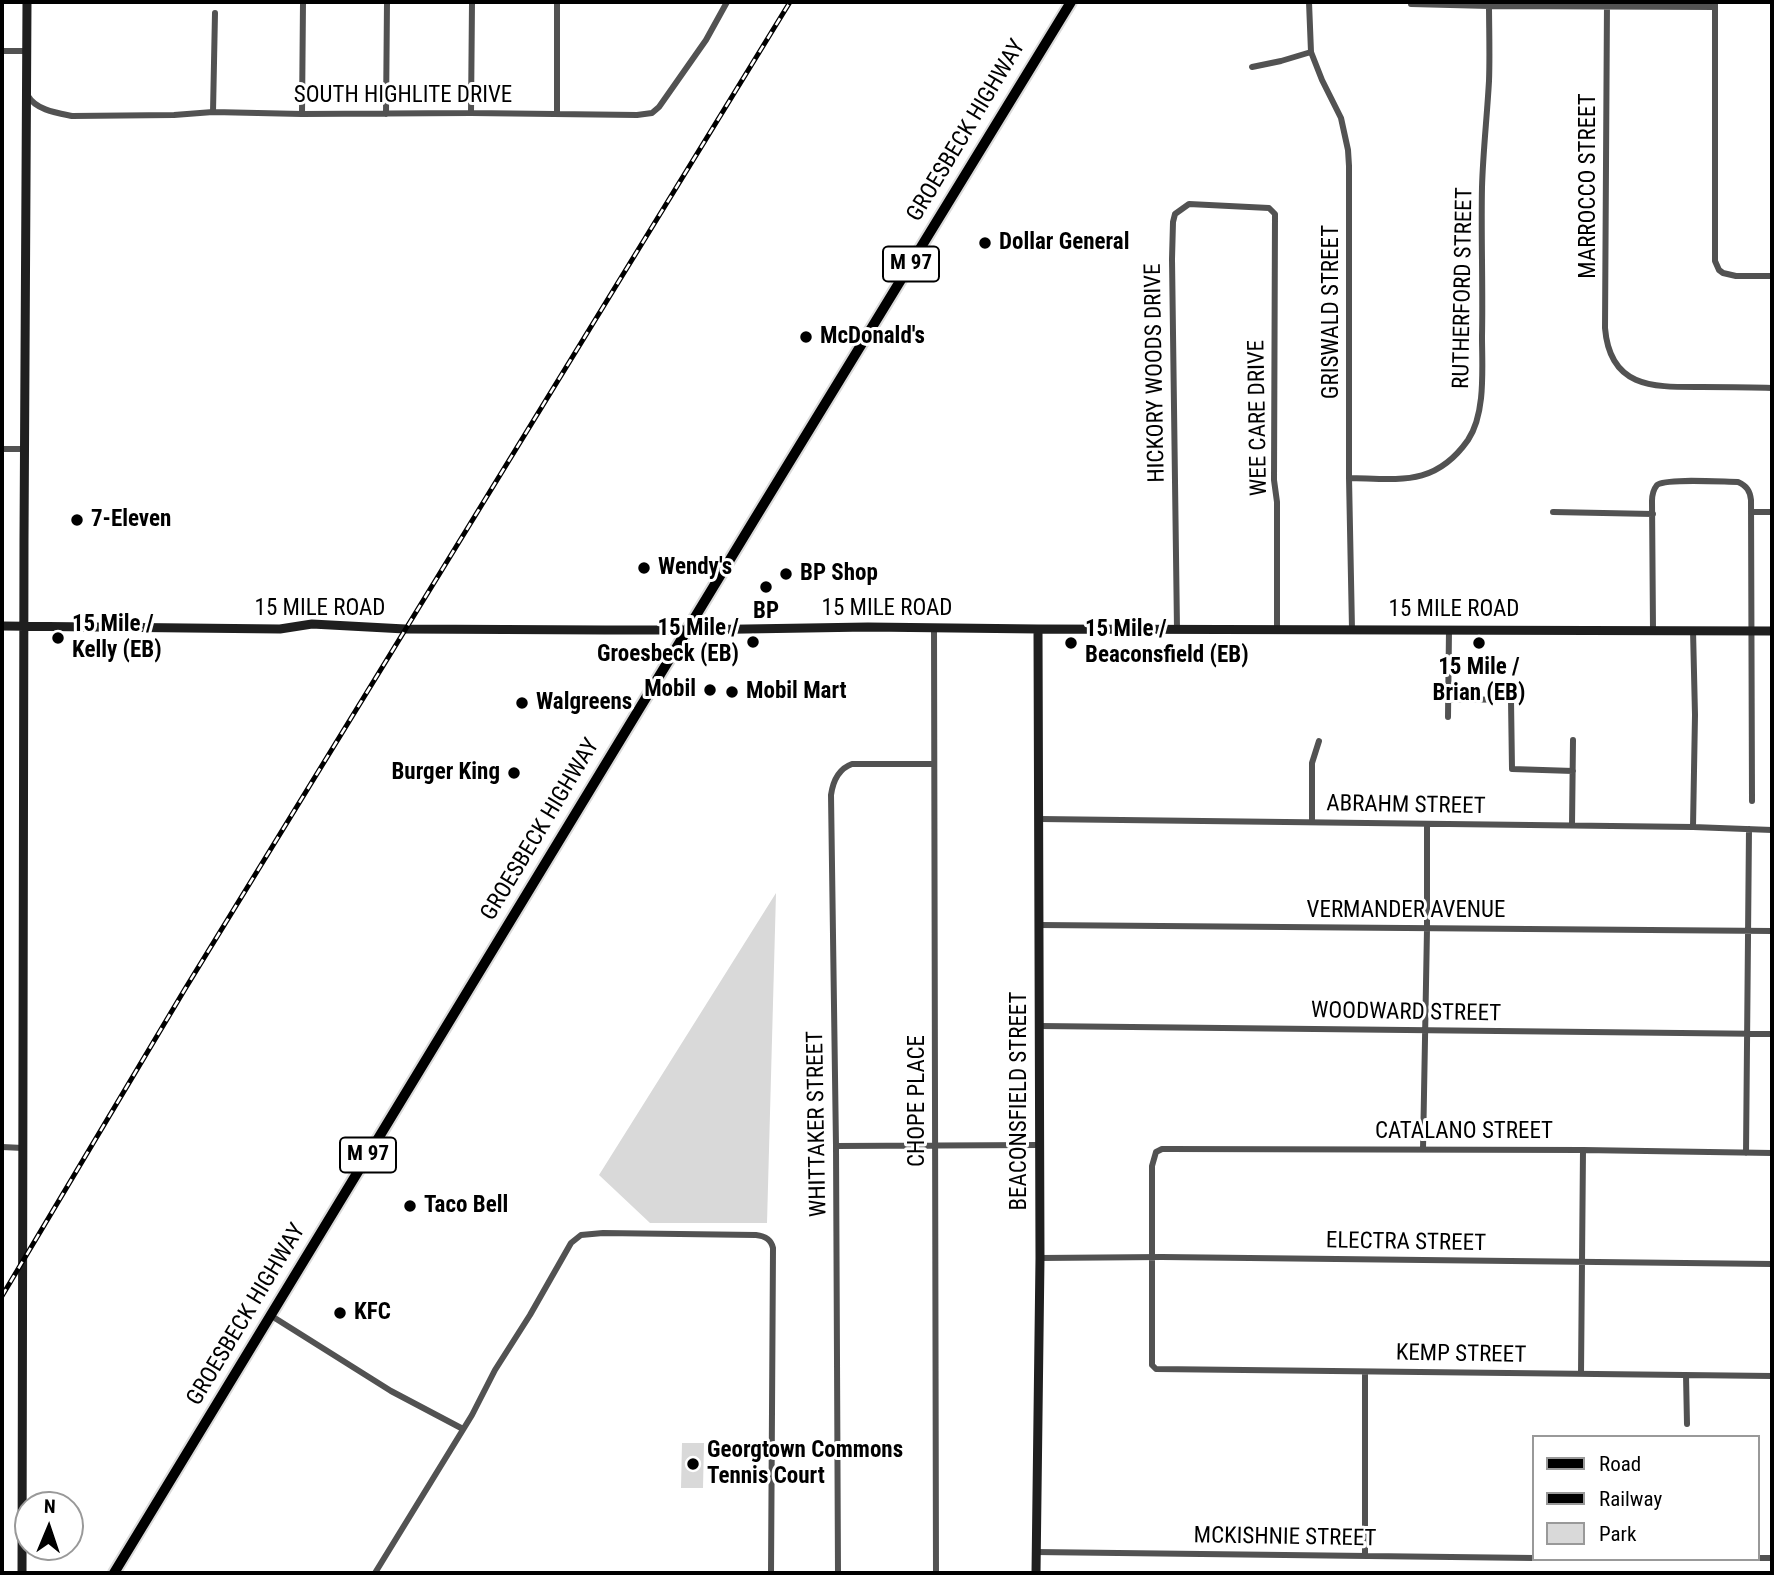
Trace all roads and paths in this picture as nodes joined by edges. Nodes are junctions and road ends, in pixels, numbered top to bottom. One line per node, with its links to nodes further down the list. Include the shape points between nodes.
1 (27, 2): 15 (street)
2 (303, 2): 21 (street)
3 (387, 2): 22 (street)
4 (472, 2): 20 (street)
5 (557, 2): 23 (street)
6 (727, 2): 23 (street, SOUTH HIGHLITE DRIVE, via 706,40 652,113)
7 (1071, 2): 41 (main road, GROESBECK HIGHWAY / M 97)
8 (1308, 2): 16 (street, GRISWALD STREET)
9 (1411, 4): 10 (street)
10 (1489, 4): 11 (street); 29 (street, RUTHERFORD STREET, via 1478,419 1466,442 1430,473 1405,480)
11 (1607, 4): 12 (street); 26 (street, MARROCCO STREET, via 1608,349 1619,368 1638,382 1654,386)
12 (1715, 5): 25 (street, via 1716,266 1736,276)
13 (215, 13): 19 (street)
14 (2, 51): 15 (street)
15 (28, 51): 18 (street)
16 (1311, 52): 17 (street); 29 (street, GRISWALD STREET, via 1341,118 1348,150)
17 (1252, 66)
18 (27, 94): 19 (street, SOUTH HIGHLITE DRIVE, via 32,103 72,116); 28 (street)
19 (213, 112): 21 (street, SOUTH HIGHLITE DRIVE)
20 (471, 113): 22 (street, SOUTH HIGHLITE DRIVE); 23 (street, SOUTH HIGHLITE DRIVE)
21 (302, 114): 22 (street, SOUTH HIGHLITE DRIVE)
22 (386, 114)
23 (557, 114)
24 (1269, 208): 38 (street, HICKORY WOODS DRIVE, via 1189,204 1172,222); 39 (street, WEE CARE DRIVE, via 1275,214)
25 (1772, 276)
26 (1772, 387)
27 (2, 449): 28 (street)
28 (25, 449): 34 (street)
29 (1349, 478): 40 (street, GRISWALD STREET)
30 (1553, 512): 33 (street)
31 (1751, 512): 32 (street); 33 (street, via 1750,492 1738,482 1667,481 1655,487); 45 (street)
32 (1772, 512)
33 (1653, 513): 43 (street)
34 (24, 625): 35 (street, 15 MILE ROAD); 41 (street, 15 MILE ROAD); 73 (street)
35 (2, 626)
36 (934, 628): 37 (street, 15 MILE ROAD); 41 (street, 15 MILE ROAD); 51 (street, CHOPE PLACE)
37 (1038, 629): 38 (street, 15 MILE ROAD); 54 (street, BEACONSFIELD STREET)
38 (1177, 629): 39 (street, 15 MILE ROAD)
39 (1277, 629): 40 (street, 15 MILE ROAD)
40 (1352, 629): 42 (street, 15 MILE ROAD)
41 (687, 630): 82 (main road, GROESBECK HIGHWAY / M 97)
42 (1448, 630): 43 (street, 15 MILE ROAD); 47 (street)
43 (1653, 630): 44 (street, 15 MILE ROAD)
44 (1693, 630): 45 (street, 15 MILE ROAD); 58 (street)
45 (1752, 631): 46 (street, 15 MILE ROAD); 53 (street)
46 (1772, 631)
47 (1448, 699): 48 (street); 52 (street, via 1511,700 1512,769)
48 (1448, 718)
49 (1573, 740): 52 (street)
50 (1319, 741): 55 (street, via 1312,764)
51 (933, 764): 70 (street, WHITTAKER STREET, via 852,764 842,769 832,787); 71 (street, CHOPE PLACE)
52 (1573, 771): 57 (street)
53 (1752, 801)
54 (1040, 819): 55 (street, ABRAHM STREET); 61 (street, BEACONSFIELD STREET)
55 (1312, 822): 56 (street, ABRAHM STREET)
56 (1427, 824): 57 (street, ABRAHM STREET); 62 (street)
57 (1572, 825): 58 (street, ABRAHM STREET)
58 (1693, 827): 59 (street, ABRAHM STREET)
59 (1749, 829): 60 (street, ABRAHM STREET); 63 (street)
60 (1772, 830)
61 (1039, 925): 62 (street, VERMANDER AVENUE); 65 (street, BEACONSFIELD STREET)
62 (1427, 929): 63 (street, VERMANDER AVENUE); 66 (street)
63 (1749, 931): 64 (street, VERMANDER AVENUE); 67 (street)
64 (1772, 931)
65 (1040, 1026): 66 (street, WOODWARD STREET); 69 (street, BEACONSFIELD STREET)
66 (1424, 1030): 67 (street, WOODWARD STREET); 74 (street)
67 (1747, 1034): 68 (street, WOODWARD STREET); 76 (street)
68 (1772, 1034)
69 (1039, 1145): 71 (street); 79 (street, BEACONSFIELD STREET)
70 (836, 1146): 71 (street); 96 (street, WHITTAKER STREET)
71 (936, 1146): 97 (street, CHOPE PLACE)
72 (2, 1147): 73 (street)
73 (23, 1148): 92 (street)
74 (1423, 1149): 75 (street, CATALANO STREET); 78 (street, CATALANO STREET, via 1162,1149 1156,1152 1152,1166)
75 (1583, 1150): 76 (street, CATALANO STREET); 80 (street)
76 (1746, 1153): 77 (street, CATALANO STREET)
77 (1772, 1153)
78 (1153, 1257): 79 (street, ELECTRA STREET); 80 (street, ELECTRA STREET); 83 (street, KEMP STREET, via 1152,1365 1156,1369)
79 (1040, 1258): 89 (street, BEACONSFIELD STREET)
80 (1582, 1262): 81 (street, ELECTRA STREET); 84 (street)
81 (1772, 1264)
82 (270, 1315): 88 (street, via 391,1391); 93 (main road, GROESBECK HIGHWAY / M 97)
83 (1365, 1372): 84 (street, KEMP STREET); 90 (street)
84 (1581, 1374): 85 (street, KEMP STREET)
85 (1686, 1375): 86 (street, KEMP STREET); 87 (street)
86 (1772, 1376)
87 (1687, 1423)
88 (463, 1429): 94 (street); 95 (street, via 576,1238 603,1233 765,1237 774,1248)
89 (1035, 1552): 90 (street, MCKISHNIE STREET); 98 (street, BEACONSFIELD STREET)
90 (1365, 1556): 91 (street, MCKISHNIE STREET)
91 (1532, 1558)
92 (22, 1573)
93 (114, 1573)
94 (375, 1573)
95 (771, 1573)
96 (838, 1573)
97 (936, 1573)
98 (1036, 1573)

